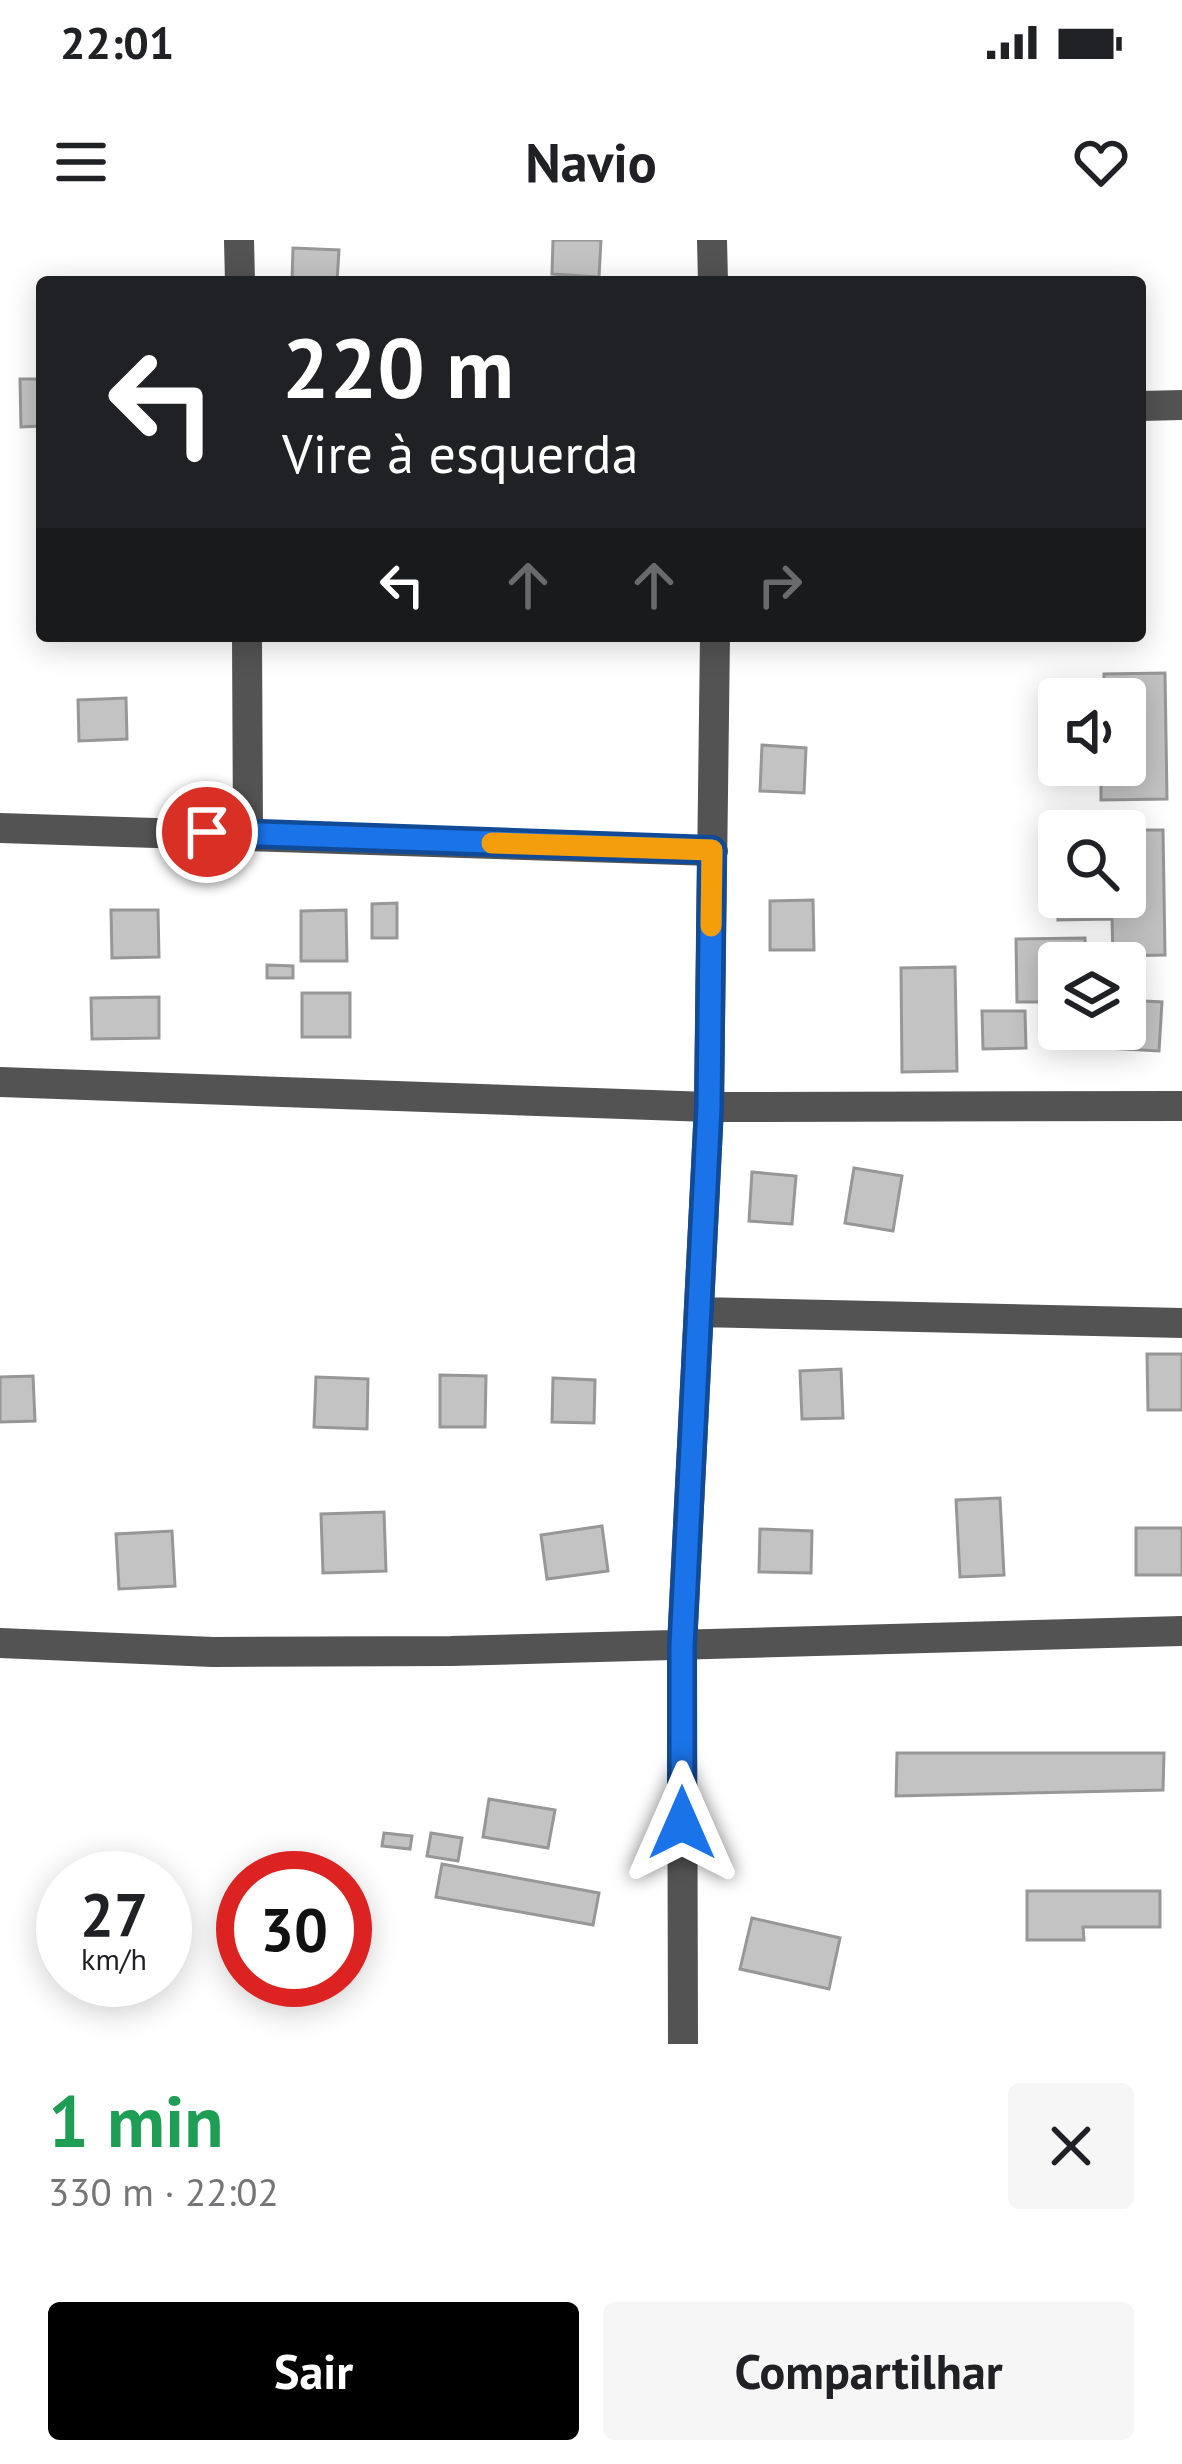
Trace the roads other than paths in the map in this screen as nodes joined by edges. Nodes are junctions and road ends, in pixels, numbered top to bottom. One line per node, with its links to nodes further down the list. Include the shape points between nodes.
1 (239, 240): 3 (street)
2 (712, 240): 4 (street)
3 (240, 276)
4 (713, 276)
5 (1182, 405): 6 (street)
6 (1146, 406)
7 (247, 642): 10 (street)
8 (715, 642): 11 (street)
9 (0, 828): 10 (street)
10 (248, 834): 11 (street)
11 (712, 850): 14 (street)
12 (0, 1082): 14 (street)
13 (1182, 1106): 14 (street)
14 (709, 1107): 15 (street)
15 (700, 1312): 16 (street); 19 (street)
16 (1182, 1323)
17 (1182, 1631): 19 (street)
18 (0, 1643): 19 (street, via 213,1652)
19 (682, 1646): 20 (street)
20 (683, 2044)

